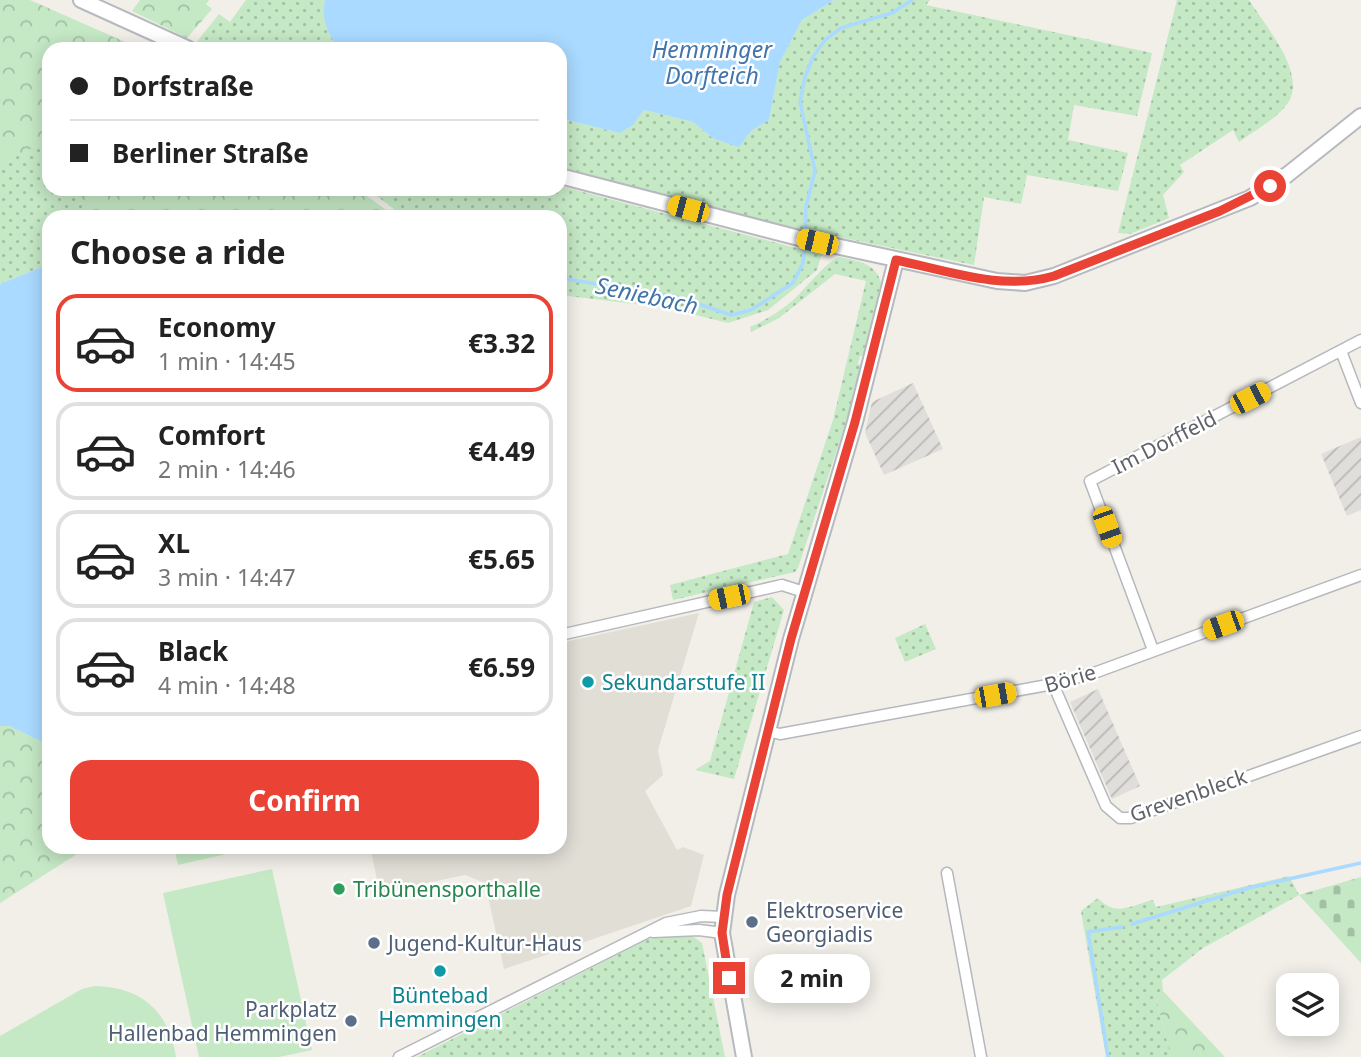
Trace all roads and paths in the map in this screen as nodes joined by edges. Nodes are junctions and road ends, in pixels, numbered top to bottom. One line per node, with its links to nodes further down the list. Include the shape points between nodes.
1 (81, 0): 2 (street)
2 (174, 42)
3 (1361, 116): 5 (street, via 1294,170 1250,198 1054,276 1008,283)
4 (567, 178): 5 (street)
5 (896, 260): 10 (street, via 855,422)
6 (1361, 341): 7 (street, Im Dorffeld)
7 (1341, 351): 8 (street); 12 (street, Im Dorffeld, via 1090,481)
8 (1361, 403)
9 (1361, 575): 12 (street, Börie)
10 (804, 592): 11 (street, via 782,585); 14 (street)
11 (567, 633)
12 (1153, 650): 13 (street, Börie)
13 (1053, 684): 14 (street, Börie, via 780,734); 15 (street, Grevenbleck, via 1106,806 1120,818 1131,818)
14 (767, 731): 17 (street)
15 (1361, 736)
16 (947, 873): 22 (street)
17 (723, 917): 18 (street, via 686,918); 19 (street)
18 (649, 932): 19 (street); 20 (street)
19 (722, 933): 21 (street)
20 (398, 1057)
21 (744, 1057)
22 (981, 1057)

